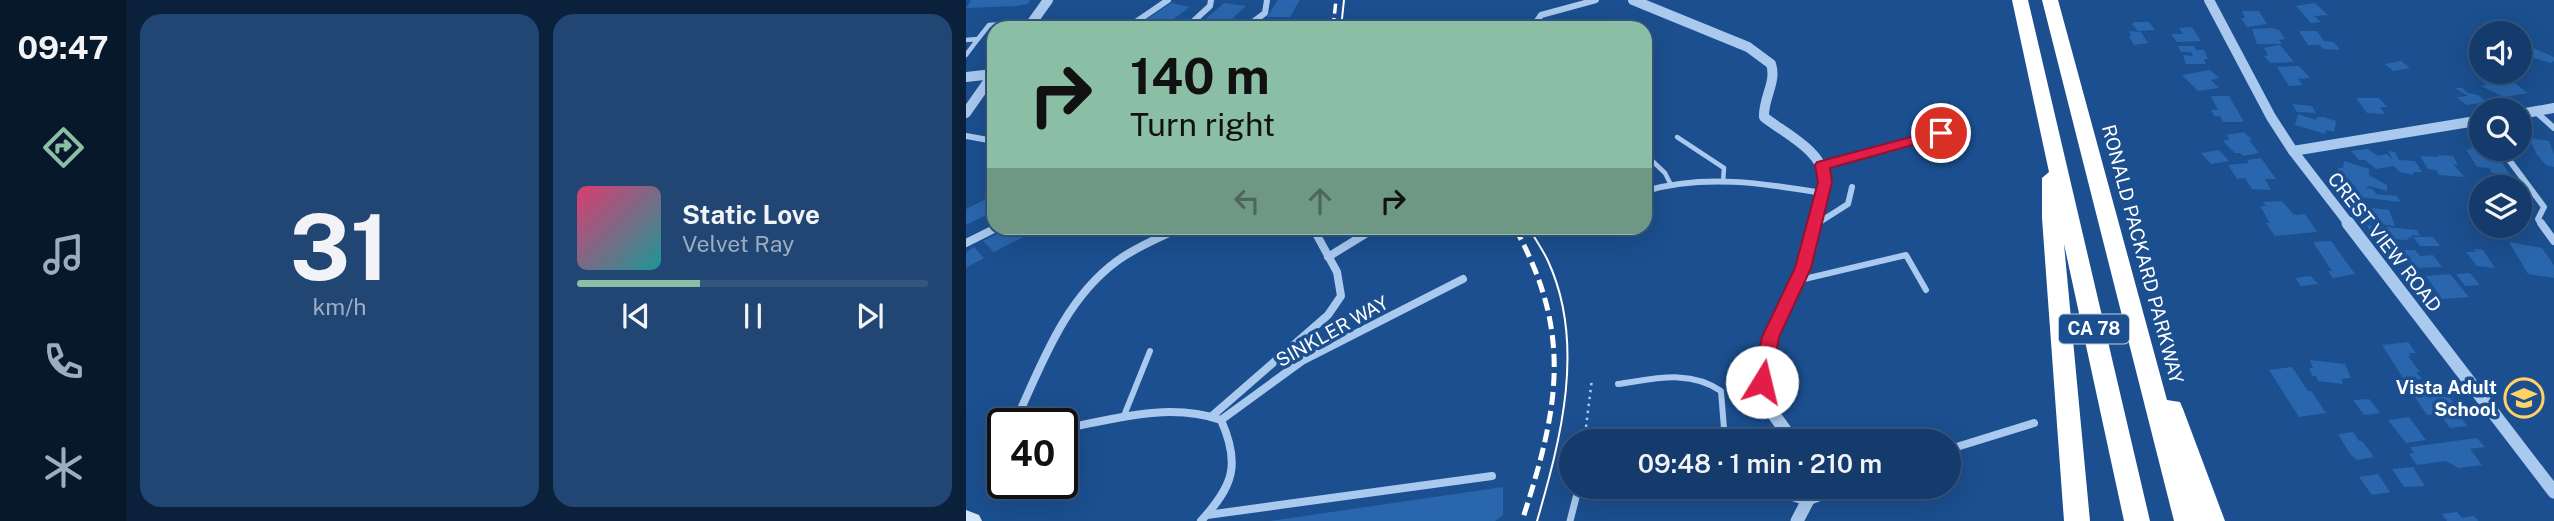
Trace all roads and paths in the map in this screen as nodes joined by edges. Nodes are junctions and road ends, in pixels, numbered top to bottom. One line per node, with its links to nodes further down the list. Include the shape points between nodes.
1 (1048, 0): 10 (street)
2 (1168, 0): 11 (street)
3 (1211, 0): 12 (street)
4 (1267, 0): 13 (street, via 1265,13)
5 (1596, 0): 14 (street, via 1541,15)
6 (1633, 0): 36 (street, via 1766,59 1773,72 1762,108 1764,117)
7 (2020, 0): 31 (highway, CA 78)
8 (2050, 0): 53 (highway, RONALD PACKARD PARKWAY / CA 78)
9 (2209, 0): 33 (street, CREST VIEW ROAD)
10 (1034, 21)
11 (1137, 21)
12 (1194, 21)
13 (1254, 21)
14 (1537, 21)
15 (987, 28): 16 (lane)
16 (978, 39): 17 (lane); 18 (lane)
17 (966, 40)
18 (966, 55)
19 (966, 77): 20 (street)
20 (987, 78)
21 (987, 85): 25 (street)
22 (2554, 108): 24 (street)
23 (2532, 112): 24 (street)
24 (2536, 112): 27 (street)
25 (966, 113)
26 (2469, 123): 33 (street)
27 (2554, 128)
28 (1941, 133): 36 (street)
29 (966, 136): 32 (street)
30 (1677, 137): 37 (lane, via 1724,168)
31 (2052, 138): 76 (highway, via 2052,218); 77 (highway, CA 78)
32 (987, 140)
33 (2293, 151): 68 (street, CREST VIEW ROAD)
34 (1652, 161): 38 (lane)
35 (2510, 161): 47 (street, via 2544,207 2538,219)
36 (1822, 165): 41 (street)
37 (1724, 182): 38 (street); 41 (street)
38 (1671, 185): 40 (street)
39 (1852, 187): 42 (street, via 1848,204)
40 (1652, 189)
41 (1822, 193): 42 (street)
42 (1814, 226): 51 (street)
43 (987, 232): 48 (street)
44 (1167, 235): 57 (street, via 1111,265 1079,296)
45 (1317, 235): 49 (street)
46 (1364, 235): 49 (street)
47 (2554, 241)
48 (966, 243)
49 (1328, 257): 58 (street, via 1337,272 1341,296 1328,315)
50 (1463, 279): 60 (street, SINKLER WAY, via 1302,361)
51 (1797, 281): 52 (lane, via 1906,255); 65 (street, via 1770,337 1763,366 1761,397)
52 (1926, 290)
53 (2129, 296): 78 (highway, RONALD PACKARD PARKWAY / CA 78); 79 (highway)
54 (1150, 351): 59 (lane)
55 (1592, 379): 63 (path)
56 (1618, 384): 64 (lane, via 1685,377 1715,386 1720,391)
57 (1021, 408)
58 (1212, 416): 59 (street, via 1162,411); 60 (street)
59 (1123, 418): 62 (street)
60 (1221, 421): 72 (street, via 1235,449 1235,467)
61 (2034, 423): 66 (street)
62 (1078, 426)
63 (1586, 429)
64 (1724, 429)
65 (1784, 429)
66 (1961, 446)
67 (1492, 475): 72 (street)
68 (2554, 492)
69 (1576, 499): 74 (street)
70 (1806, 499): 75 (street)
71 (966, 518): 73 (main road)
72 (1204, 518)
73 (973, 521)
74 (1570, 521)
75 (1797, 521)
76 (2077, 521)
77 (2137, 521)
78 (2188, 521)
79 (2212, 521)

